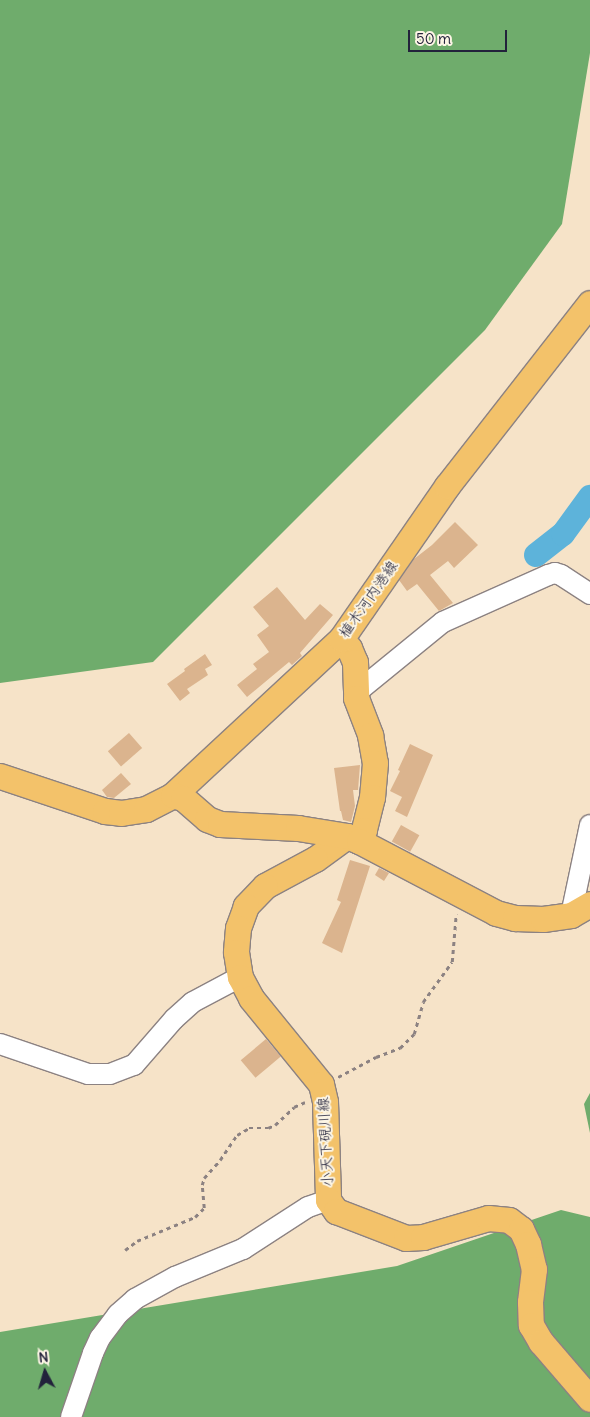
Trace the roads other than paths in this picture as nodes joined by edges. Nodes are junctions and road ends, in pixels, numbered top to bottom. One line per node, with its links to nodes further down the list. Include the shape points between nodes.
1 (590, 303): 3 (main road, 植木河内港線, via 447,486)
2 (590, 594): 4 (street, via 561,575 548,574 443,622)
3 (341, 639): 4 (main road, via 355,662); 6 (main road, 植木河内港線)
4 (356, 690): 8 (main road, via 375,763 372,797 364,830)
5 (0, 776): 6 (main road, 植木河内港線, via 105,811 121,813 146,809)
6 (173, 795): 8 (main road, via 183,798 207,819 220,824 298,828)
7 (590, 825): 9 (street)
8 (353, 838): 9 (main road, via 496,913 515,918 543,919); 10 (main road, 小天下硯川線, via 265,886 246,906 238,928 236,952)
9 (581, 909)
10 (240, 977): 11 (street, via 193,1002 134,1065 110,1074 88,1074); 12 (main road, 小天下硯川線, via 251,998 320,1084 324,1100)
11 (0, 1044)
12 (328, 1200): 13 (main road, 小天下硯川線, via 336,1211 406,1238 488,1218 509,1220 521,1229 534,1268 531,1325 541,1342); 14 (street, via 308,1207 242,1249 175,1277 135,1299 118,1314 100,1338)
13 (590, 1399)
14 (71, 1417)

